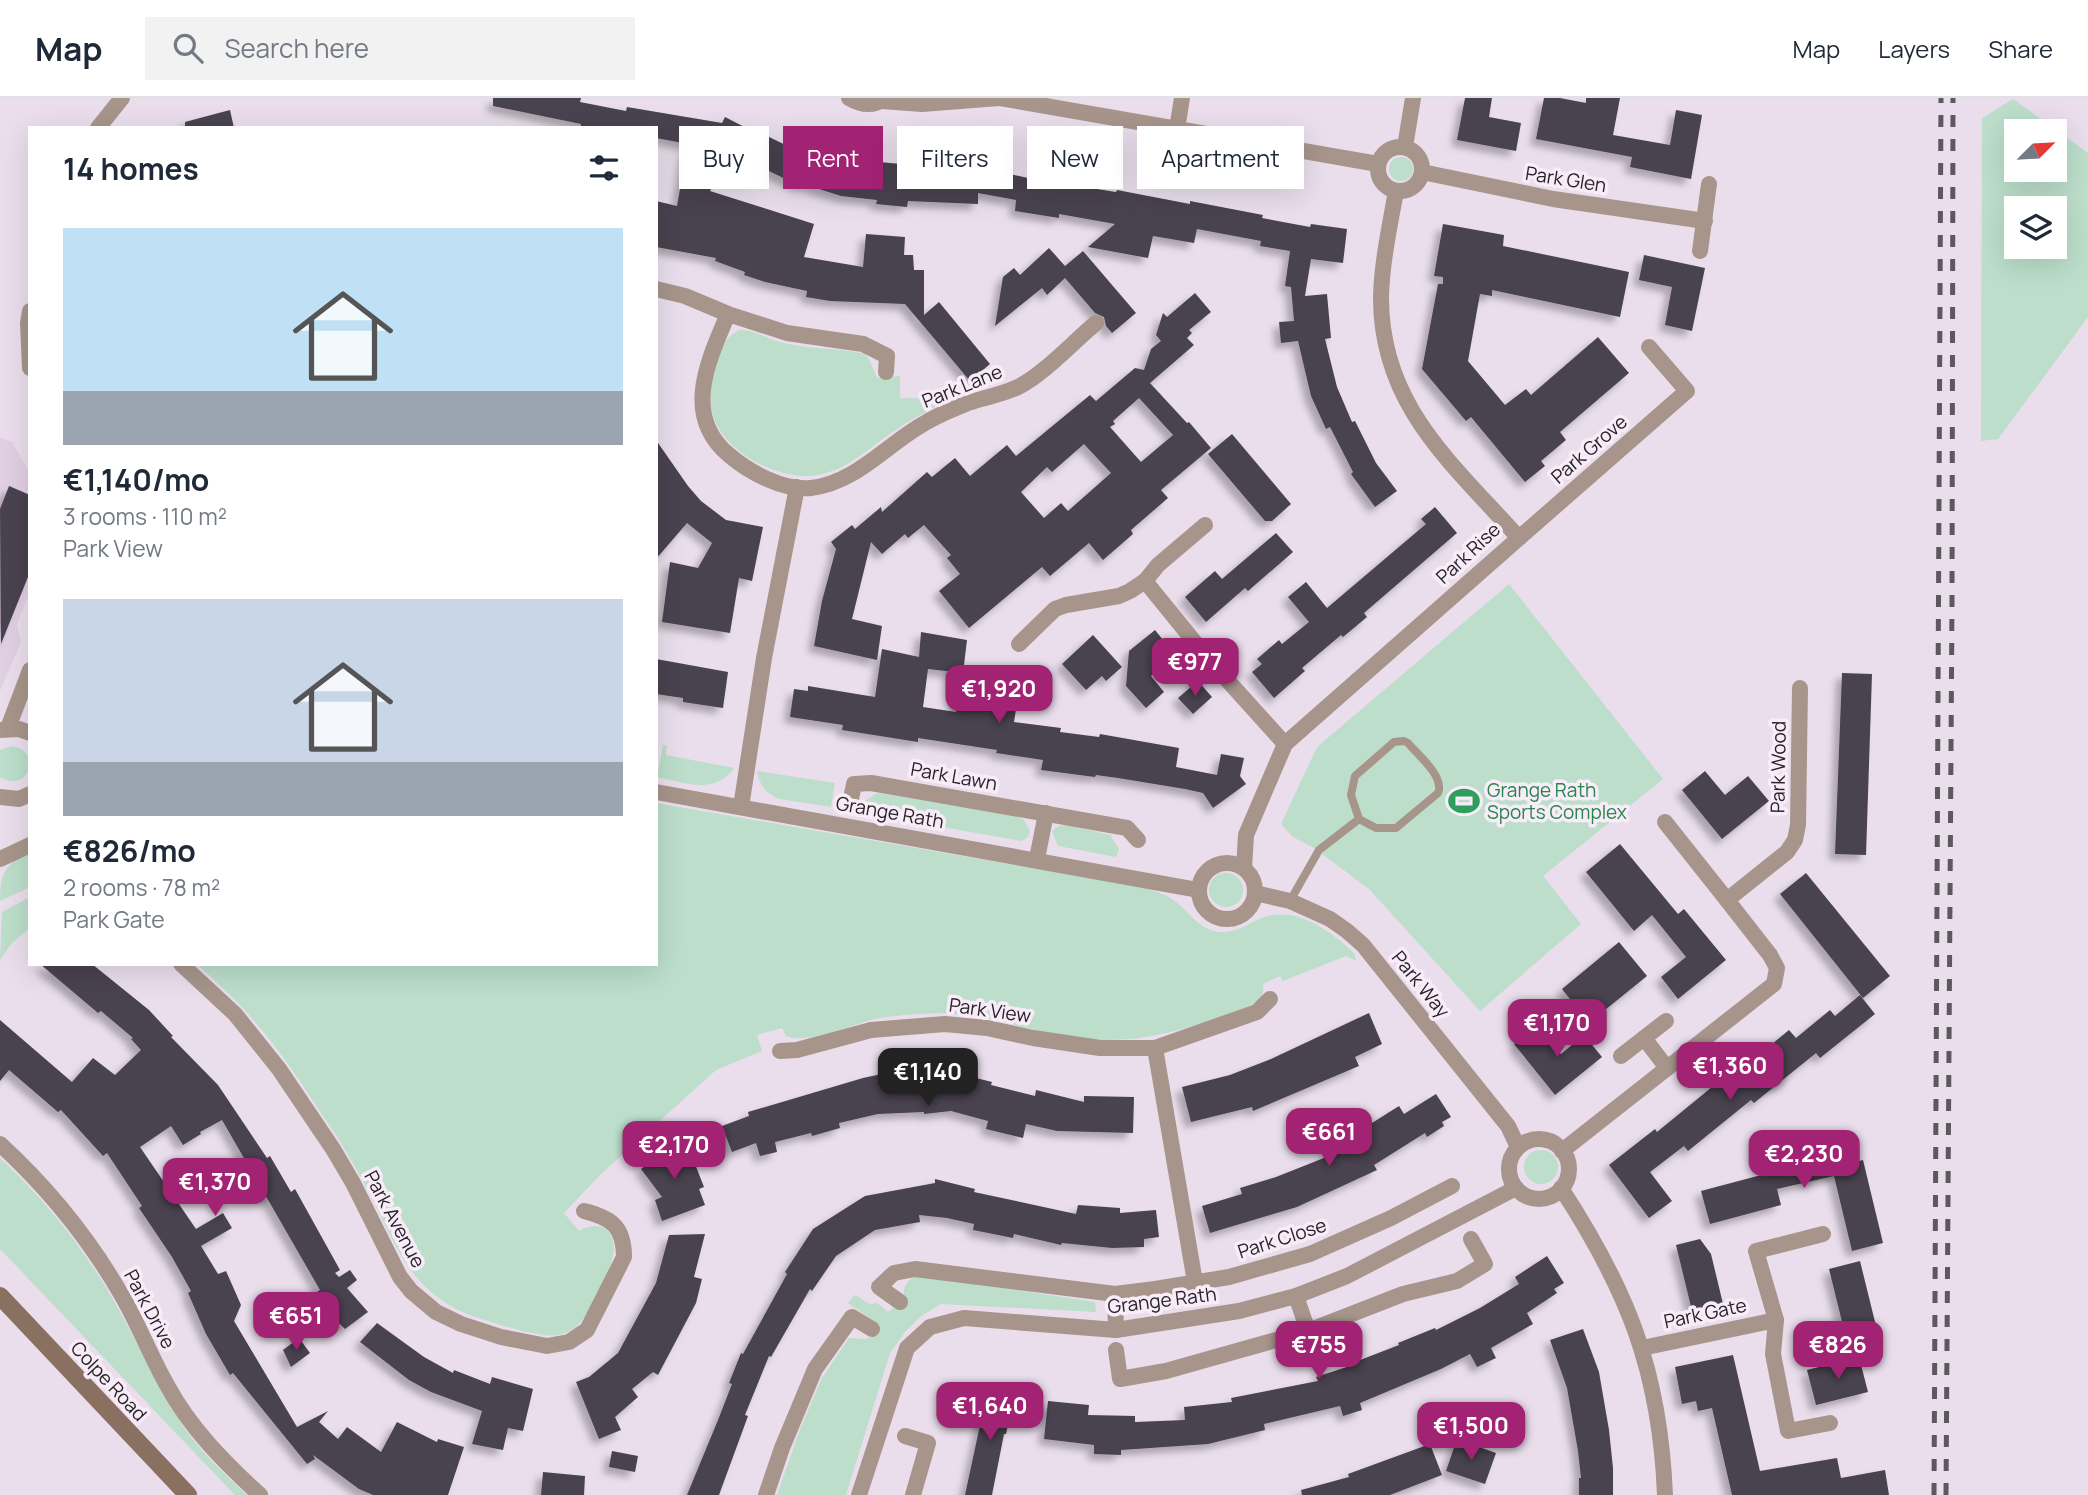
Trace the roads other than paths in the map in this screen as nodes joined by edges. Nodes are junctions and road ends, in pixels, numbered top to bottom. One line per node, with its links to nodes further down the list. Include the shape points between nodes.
1 (122, 98): 7 (street)
2 (849, 98): 6 (street, via 865,105)
3 (999, 98): 6 (street, via 922,104); 8 (street)
4 (1182, 98): 9 (street)
5 (1413, 98): 10 (street)
6 (883, 99)
7 (100, 126)
8 (1165, 126)
9 (1177, 126)
10 (1405, 147): 12 (street, via 1386,151); 13 (street, via 1418,154)
11 (1304, 151): 12 (street)
12 (1378, 164): 15 (street, via 1381,181)
13 (1422, 172): 15 (street, via 1413,187); 16 (street, Park Glen, via 1553,199)
14 (1709, 184): 16 (street)
15 (1396, 191): 25 (street, Park Rise, via 1381,292 1384,339 1395,378 1417,419)
16 (1704, 220): 17 (street)
17 (1700, 251)
18 (658, 289): 19 (street)
19 (728, 314): 22 (street, via 787,333 863,344 887,356); 23 (street, Park Lane, via 701,386 708,428 726,453 744,467)
20 (1096, 323): 23 (street, Park Lane, via 1020,386 925,423 850,475 829,484)
21 (1649, 347): 25 (street, Park Grove, via 1687,391)
22 (886, 372)
23 (797, 487): 37 (street)
24 (1205, 525): 26 (street)
25 (1519, 538): 32 (street, Park Rise)
26 (1145, 581): 27 (street, via 1119,596 1055,609); 32 (street)
27 (1020, 644)
28 (28, 675): 30 (street)
29 (1800, 688): 48 (street, Park Wood, via 1795,840 1787,852)
30 (4, 729): 31 (street)
31 (28, 732)
32 (1285, 744): 45 (street, Park Rise, via 1247,835)
33 (658, 792): 37 (street, Grange Rath)
34 (28, 795): 35 (street)
35 (1, 803)
36 (850, 804): 38 (street, Park Lawn, via 854,784 871,783)
37 (741, 807): 44 (street, Grange Rath)
38 (1046, 813): 41 (street, Park Lawn, via 1127,828); 44 (street)
39 (1359, 819): 39 (lane, via 1376,828 1396,828 1438,793 1439,780 1408,743 1395,742 1355,776 1352,795); 49 (lane, via 1319,850)
40 (1665, 822): 48 (street)
41 (1138, 839)
42 (28, 846): 43 (street)
43 (0, 859)
44 (1037, 859): 46 (street, Grange Rath)
45 (1244, 868): 46 (street, via 1227,862 1210,867); 47 (street, via 1251,875)
46 (1198, 890): 47 (street, via 1204,908 1230,919 1247,911)
47 (1255, 893): 49 (street, Park Way)
48 (1727, 900): 57 (street, via 1777,968 1774,984)
49 (1290, 901): 59 (street, Park Way, via 1330,919 1363,945 1508,1126)
50 (183, 966): 64 (street, Park Avenue, via 235,1014 279,1069 333,1149 400,1277 436,1311 500,1337 547,1346 569,1342 587,1330 624,1257 614,1224 606,1216)
51 (1270, 999): 54 (street, Park View, via 1256,1012)
52 (1666, 1021): 53 (street)
53 (1644, 1038): 56 (street); 57 (street)
54 (1154, 1048): 55 (street, Park View, via 1100,1048 945,1024 871,1030); 67 (street)
55 (780, 1051)
56 (1621, 1056)
57 (1667, 1068): 60 (street)
58 (0, 1144): 81 (street, Park Drive, via 74,1222 122,1296 181,1409)
59 (1518, 1147): 60 (street, via 1536,1139); 62 (street, via 1509,1171)
60 (1562, 1151): 63 (street, via 1568,1176)
61 (1452, 1186): 67 (street, Park Close, via 1310,1254)
62 (1516, 1188): 63 (street, via 1541,1198); 70 (street, Grange Rath, via 1348,1276)
63 (1561, 1188): 76 (street, via 1613,1275)
64 (584, 1211)
65 (1823, 1234): 72 (street, Park Gate, via 1756,1251)
66 (1471, 1239): 75 (street, via 1485,1264 1457,1281 1403,1294)
67 (1195, 1282): 68 (street, Park Close)
68 (1115, 1293): 71 (street, Park Close, via 915,1269 894,1273 879,1287); 74 (street)
69 (0, 1296): 80 (street, Colpe Road)
70 (1296, 1296): 74 (street, Grange Rath, via 1239,1311); 75 (street)
71 (900, 1303)
72 (1776, 1320): 76 (street, Park Gate); 78 (street, Park Gate, via 1773,1354 1788,1431)
73 (872, 1329): 82 (street, via 852,1317 815,1369)
74 (1116, 1330): 83 (street, Grange Rath, via 964,1318 930,1327 907,1348)
75 (1308, 1331): 77 (street, via 1166,1371 1120,1379)
76 (1642, 1348): 85 (street, via 1660,1421)
77 (1116, 1350)
78 (1830, 1423)
79 (905, 1436): 84 (street, via 928,1443)
80 (188, 1495)
81 (260, 1495)
82 (766, 1495)
83 (859, 1495)
84 (913, 1495)
85 (1665, 1495)

